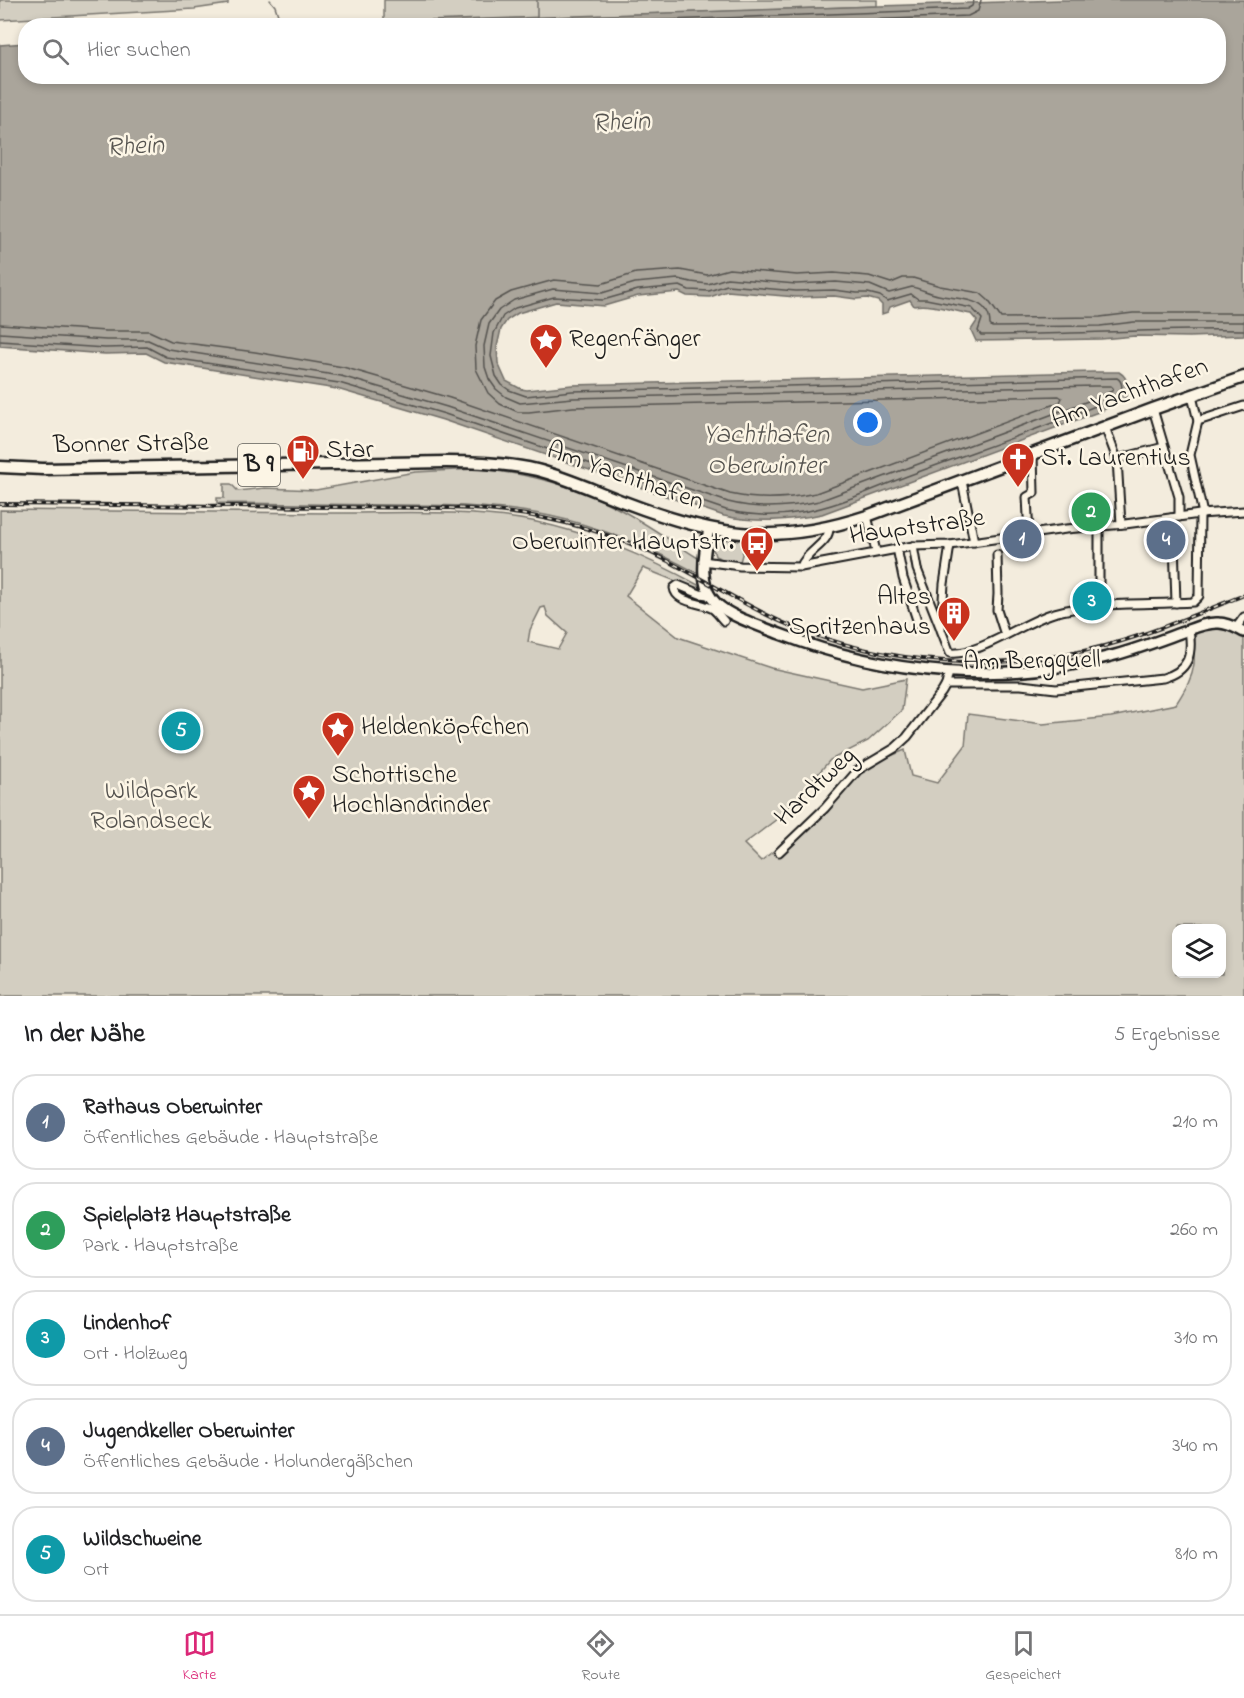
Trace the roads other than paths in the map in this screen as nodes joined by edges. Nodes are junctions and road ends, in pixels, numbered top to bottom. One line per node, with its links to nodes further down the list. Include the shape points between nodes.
1 (1244, 377): 2 (main road, Am Yachthafen / B 9)
2 (1192, 396): 4 (main road, Am Yachthafen / B 9); 5 (street)
3 (1244, 406): 5 (street)
4 (1153, 409): 6 (main road, Am Yachthafen / B 9); 7 (street)
5 (1198, 420): 14 (street, via 1190,455)
6 (1105, 427): 8 (main road, Am Yachthafen / B 9); 9 (street)
7 (1164, 447): 9 (street); 16 (street, via 1179,497)
8 (1033, 454): 12 (main road, Am Yachthafen / B 9); 22 (street, via 1034,493 1027,497)
9 (1118, 459): 18 (street)
10 (407, 462): 11 (main road, Bonner Straße / B 9); 21 (main road, Am Yachthafen / B 9, via 487,463 536,470)
11 (0, 467)
12 (962, 481): 15 (main road, Am Yachthafen / B 9); 23 (street)
13 (1244, 511): 14 (street, Hauptstraße)
14 (1202, 514): 16 (street, Hauptstraße); 32 (street, via 1199,596 1193,602)
15 (867, 516): 20 (main road, Am Yachthafen / B 9); 27 (street)
16 (1179, 517): 17 (street, Hauptstraße)
17 (1171, 518): 18 (street, Hauptstraße); 32 (street)
18 (1121, 524): 19 (street, Hauptstraße)
19 (1099, 527): 22 (street, Hauptstraße); 33 (street)
20 (829, 528): 21 (main road, Am Yachthafen / B 9, via 789,535); 30 (street, via 829,534)
21 (709, 529): 29 (street)
22 (1026, 535): 23 (street, Hauptstraße)
23 (974, 542): 24 (street, Hauptstraße)
24 (950, 544): 25 (street, Hauptstraße); 37 (street)
25 (913, 546): 26 (street, Hauptstraße); 37 (street, via 917,569)
26 (897, 548): 27 (street, Hauptstraße); 36 (street)
27 (876, 551): 30 (street, Hauptstraße)
28 (997, 555): 40 (street, via 997,610)
29 (703, 561): 30 (street, Hauptstraße); 31 (street)
30 (801, 567)
31 (708, 595): 35 (street, via 678,585 674,588 680,598 713,609); 41 (street, via 730,613 833,653 889,666)
32 (1176, 603): 33 (street)
33 (1099, 606): 40 (street, via 1053,614)
34 (1244, 617): 39 (street)
35 (724, 621)
36 (919, 626)
37 (941, 630): 40 (street, via 950,653 963,652)
38 (1189, 630): 39 (street, via 1213,623); 41 (street, via 1116,655 1070,665 1004,673); 42 (street, Am Bergquell, via 1191,650 1185,665 1163,678 1056,689)
39 (1240, 630)
40 (1005, 635)
41 (949, 672): 42 (street, Hardtweg)
42 (946, 685): 43 (street, Hardtweg, via 907,738 858,770)
43 (779, 852)

